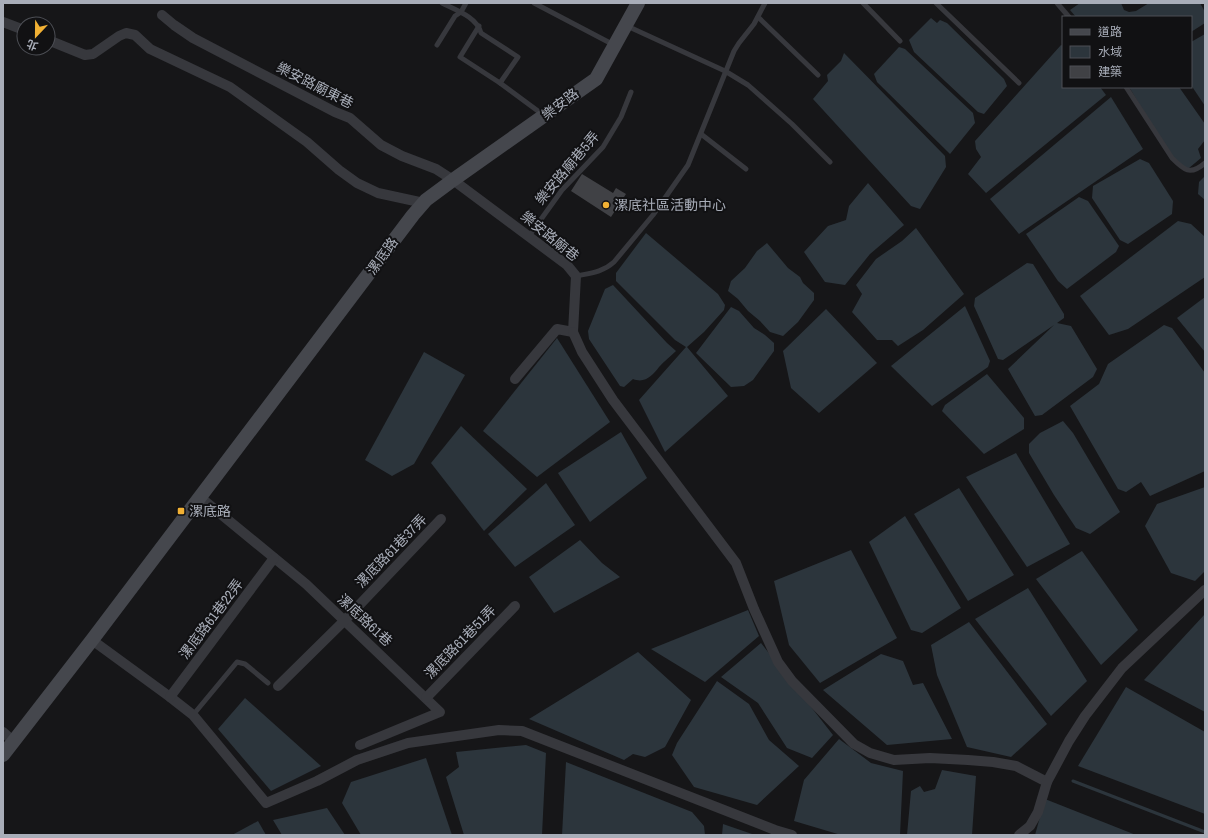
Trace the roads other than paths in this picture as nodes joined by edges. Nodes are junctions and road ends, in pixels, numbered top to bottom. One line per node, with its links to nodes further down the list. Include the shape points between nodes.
1 (442, 3): 9 (lane)
2 (466, 3): 9 (lane)
3 (534, 3): 20 (lane)
4 (638, 3): 14 (street, 樂安路)
5 (765, 3): 12 (lane)
6 (863, 3): 17 (lane)
7 (936, 3): 24 (lane)
8 (1057, 3): 11 (lane)
9 (461, 12): 15 (lane); 19 (lane, via 455,16)
10 (162, 15): 32 (street, 樂安路廟東巷, via 193,38 350,118 381,145 436,169)
11 (1068, 16)
12 (758, 17): 21 (lane, via 739,43); 22 (lane)
13 (3, 22): 16 (street)
14 (626, 25): 20 (street, 樂安路); 21 (lane)
15 (479, 26): 23 (lane, via 481,34 518,57); 23 (lane, via 460,57)
16 (16, 27)
17 (900, 41)
18 (56, 43): 33 (street, via 85,55 93,54 119,36 135,35 150,49 230,87 307,142 357,183 378,193)
19 (437, 46)
20 (615, 46): 27 (street, 樂安路, via 596,79)
21 (726, 71): 28 (lane); 29 (lane, via 748,85)
22 (818, 75)
23 (500, 83): 27 (lane)
24 (1019, 83)
25 (1127, 88): 30 (lane, via 1172,158 1182,168 1192,171)
26 (631, 92): 34 (lane, 樂安路廟巷5弄, via 621,117 603,147 562,190)
27 (544, 116): 32 (street, 樂安路)
28 (700, 134): 31 (lane); 35 (lane, via 688,164 654,215 614,262 595,273)
29 (830, 162)
30 (1205, 163)
31 (746, 169)
32 (453, 180): 33 (street, 漯底路); 34 (street, 樂安路廟巷)
33 (424, 203): 38 (street, 漯底路)
34 (528, 236): 35 (street, 樂安路廟巷, via 567,265)
35 (576, 276): 36 (street, 樂安路廟巷)
36 (573, 332): 37 (street, via 557,329); 52 (street, via 582,352 613,400 736,563 778,662 854,744 870,753 894,760 953,759 1016,766)
37 (515, 379)
38 (200, 497): 40 (street, 漯底路61巷); 44 (street, 漯底路)
39 (441, 519): 43 (street, 漯底路61巷37弄)
40 (274, 558): 43 (street, 漯底路61巷); 46 (street, 漯底路61巷22弄)
41 (1205, 590): 52 (street, via 1122,668 1085,716)
42 (515, 606): 47 (street, 漯底路61巷51弄)
43 (345, 620): 45 (street, 漯底路61巷37弄); 47 (street, 漯底路61巷)
44 (92, 640): 46 (street); 49 (street, 漯底路)
45 (273, 684): 48 (lane, via 245,664 237,662)
46 (170, 697): 48 (street)
47 (426, 698): 50 (street, 漯底路61巷, via 440,712)
48 (193, 715): 53 (street, via 266,802 317,781 358,760 408,743 499,730 522,731)
49 (8, 736): 51 (street, 漯底路)
50 (360, 745)
51 (3, 755)
52 (1048, 782): 54 (street, via 1038,812 1030,826)
53 (792, 835)
54 (1019, 835)

